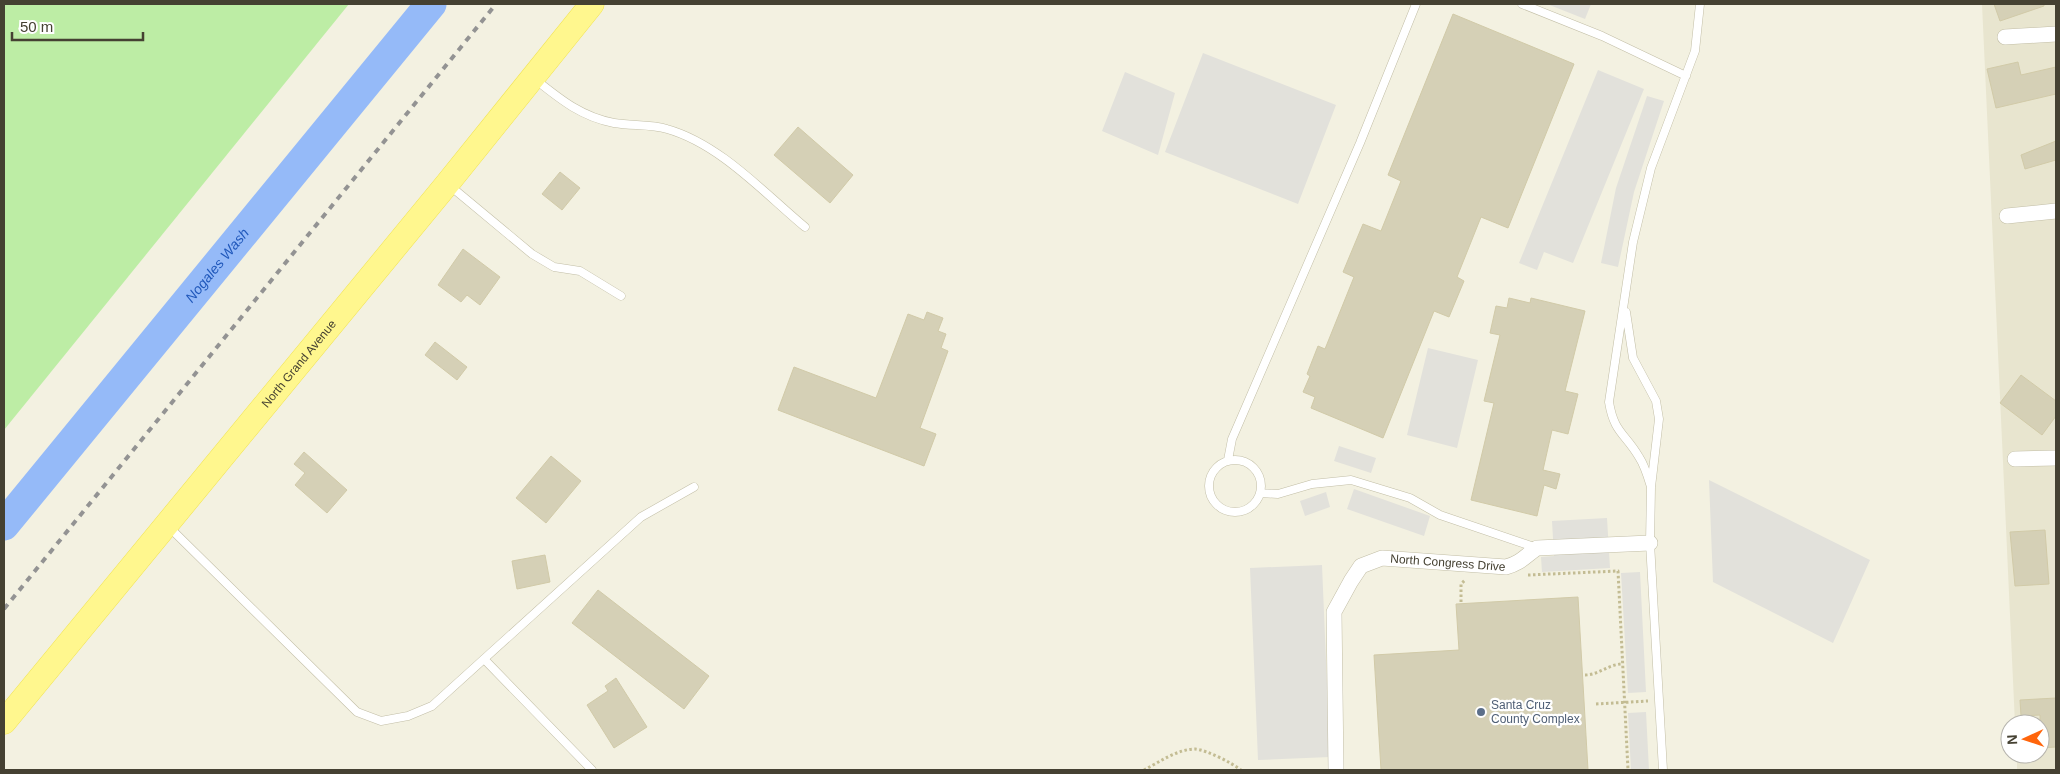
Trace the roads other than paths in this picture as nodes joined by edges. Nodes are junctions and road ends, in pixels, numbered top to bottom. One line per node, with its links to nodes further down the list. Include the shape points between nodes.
1 (592, 4): 8 (main road, North Grand Avenue)
2 (1416, 4): 17 (lane, via 1360,143 1232,439)
3 (1522, 4): 7 (lane, via 1602,36)
4 (1700, 4): 7 (lane, via 1695,50)
5 (2056, 34): 6 (street)
6 (2006, 37)
7 (1686, 76): 14 (lane, via 1651,168 1633,242)
8 (533, 77): 9 (main road, North Grand Avenue); 12 (lane, via 566,104 587,116 614,123 667,129 712,148)
9 (447, 184): 13 (lane, via 532,254 554,267 580,272); 21 (main road, North Grand Avenue)
10 (2056, 211): 11 (street)
11 (2007, 216)
12 (805, 227)
13 (621, 296)
14 (1625, 301): 19 (lane, via 1633,358 1656,401 1658,419); 19 (lane, via 1609,402 1611,418 1641,460)
15 (2056, 458): 16 (street)
16 (2015, 459)
17 (1228, 460): 20 (lane, via 1244,461 1256,470 1260,478); 20 (lane, via 1214,469 1208,484 1218,506 1225,511 1242,511 1250,507)
18 (694, 487): 24 (lane, via 642,517)
19 (1651, 487): 22 (lane)
20 (1260, 493): 23 (lane, via 1278,494 1312,484 1350,480 1410,498 1440,515)
21 (168, 526): 24 (lane, via 357,712 381,721 408,716 432,706); 25 (main road, North Grand Avenue)
22 (1650, 543): 23 (street); 28 (lane)
23 (1538, 548): 27 (street, North Congress Drive, via 1519,564 1506,567 1382,558 1362,566 1334,612)
24 (484, 659): 26 (lane)
25 (6, 715)
26 (592, 770)
27 (1336, 770)
28 (1663, 770)

